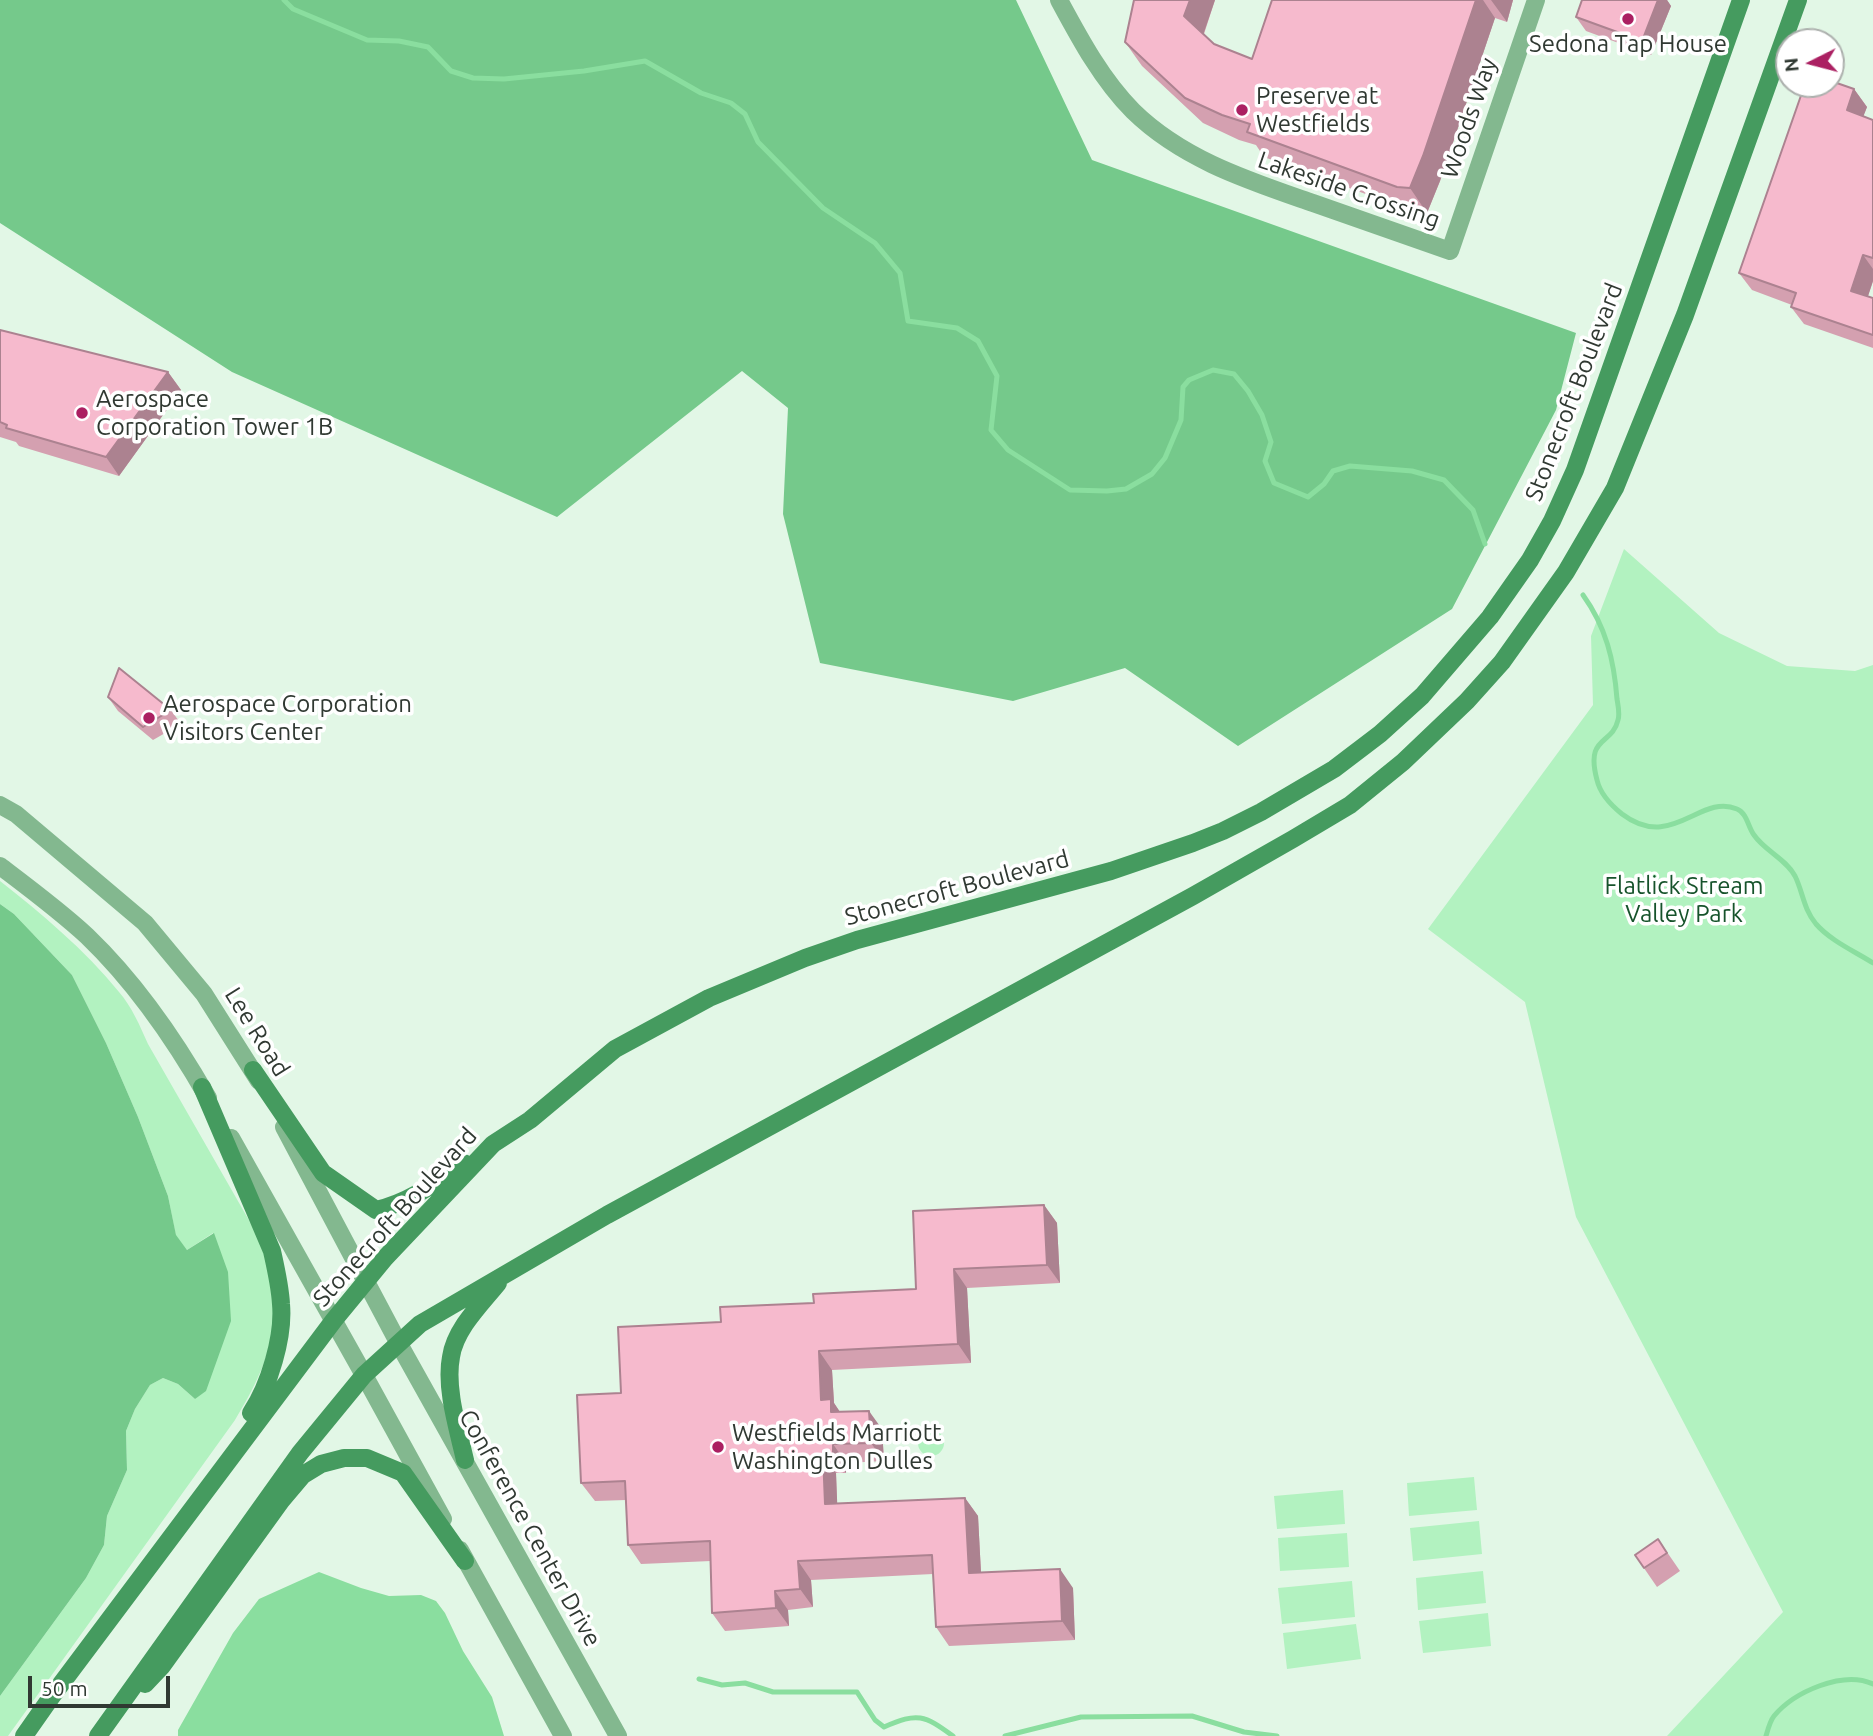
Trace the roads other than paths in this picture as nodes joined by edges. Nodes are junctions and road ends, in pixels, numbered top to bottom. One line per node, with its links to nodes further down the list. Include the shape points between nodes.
1 (1059, 0): 5 (street, Lakeside Crossing, via 1110,85 1134,112 1183,149 1241,178)
2 (1536, 0): 5 (street, Woods Way)
3 (1741, 0): 10 (main road, Stonecroft Boulevard, via 1597,412 1552,521 1490,617 1414,704 1334,769 1223,831 1111,871 857,940 709,998 615,1049 530,1120)
4 (1798, 0): 11 (main road, via 1685,315 1615,488 1566,572 1502,662 1467,701 1404,762 1350,804 1293,839)
5 (1450, 251)
6 (0, 804): 8 (street, Lee Road, via 145,923 204,994)
7 (0, 866): 9 (street, via 86,936 125,977)
8 (253, 1070): 10 (main road, via 323,1173 376,1210 414,1197); 12 (street, Lee Road)
9 (202, 1087): 13 (street); 17 (main road, via 272,1251 282,1307 271,1369 260,1400)
10 (493, 1144): 12 (main road, Stonecroft Boulevard)
11 (505, 1273): 14 (main road, via 420,1324); 16 (main road, via 462,1330 451,1356 454,1413)
12 (365, 1281): 13 (main road, Stonecroft Boulevard); 14 (street, Lee Road)
13 (334, 1320): 15 (street); 17 (main road, Stonecroft Boulevard)
14 (399, 1344): 15 (main road); 16 (street, Conference Center Drive)
15 (364, 1375): 18 (street); 19 (main road, via 300,1453)
16 (465, 1460): 22 (street, Conference Center Drive)
17 (172, 1535): 20 (main road, Stonecroft Boulevard)
18 (466, 1560): 19 (main road, via 403,1473 367,1458 321,1464 303,1475 281,1501 162,1667); 21 (street)
19 (102, 1730)
20 (24, 1736)
21 (563, 1736)
22 (618, 1736)

